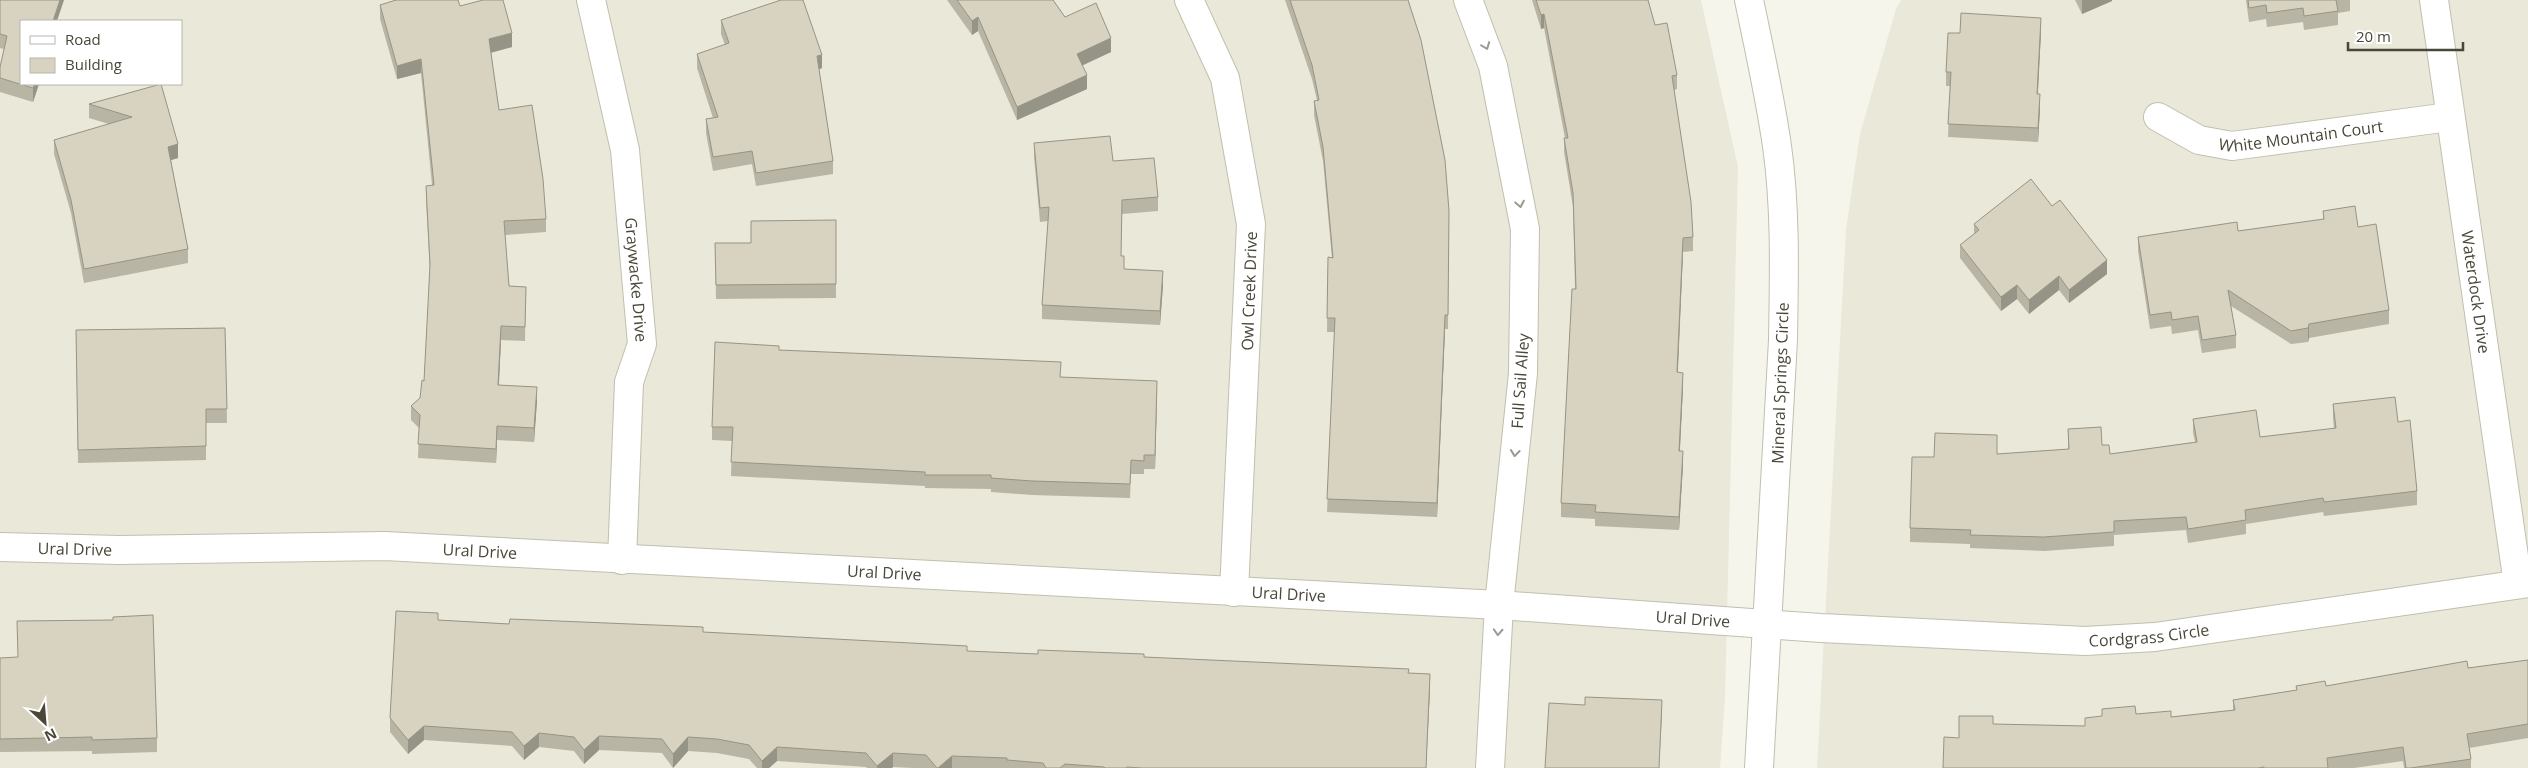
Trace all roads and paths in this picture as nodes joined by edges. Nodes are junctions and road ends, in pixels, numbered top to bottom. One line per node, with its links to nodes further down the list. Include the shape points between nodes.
1 (591, 0): 9 (street, Graywacke Drive, via 625,150 642,344 629,382)
2 (1189, 0): 11 (street, Owl Creek Drive, via 1225,78 1251,224)
3 (1468, 0): 12 (street, Full Sail Alley, one-way to 12, via 1493,66 1525,229 1523,373)
4 (1749, 0): 13 (street, Mineral Springs Circle, via 1777,147 1783,224 1783,340)
5 (2434, 0): 7 (street, Waterdock Drive)
6 (2158, 117): 7 (street, White Mountain Court, via 2199,140 2232,146)
7 (2449, 117): 10 (street, Waterdock Drive)
8 (0, 547): 9 (street, Ural Drive, via 118,550 385,546)
9 (622, 560): 11 (street, Ural Drive)
10 (2523, 583): 13 (street, Cordgrass Circle, via 2155,637 2085,641)
11 (1234, 592): 12 (street, Ural Drive)
12 (1499, 605): 13 (street, Ural Drive); 14 (street, Full Sail Alley, one-way to 14)
13 (1768, 624): 15 (street, Mineral Springs Circle)
14 (1490, 768)
15 (1759, 768)

